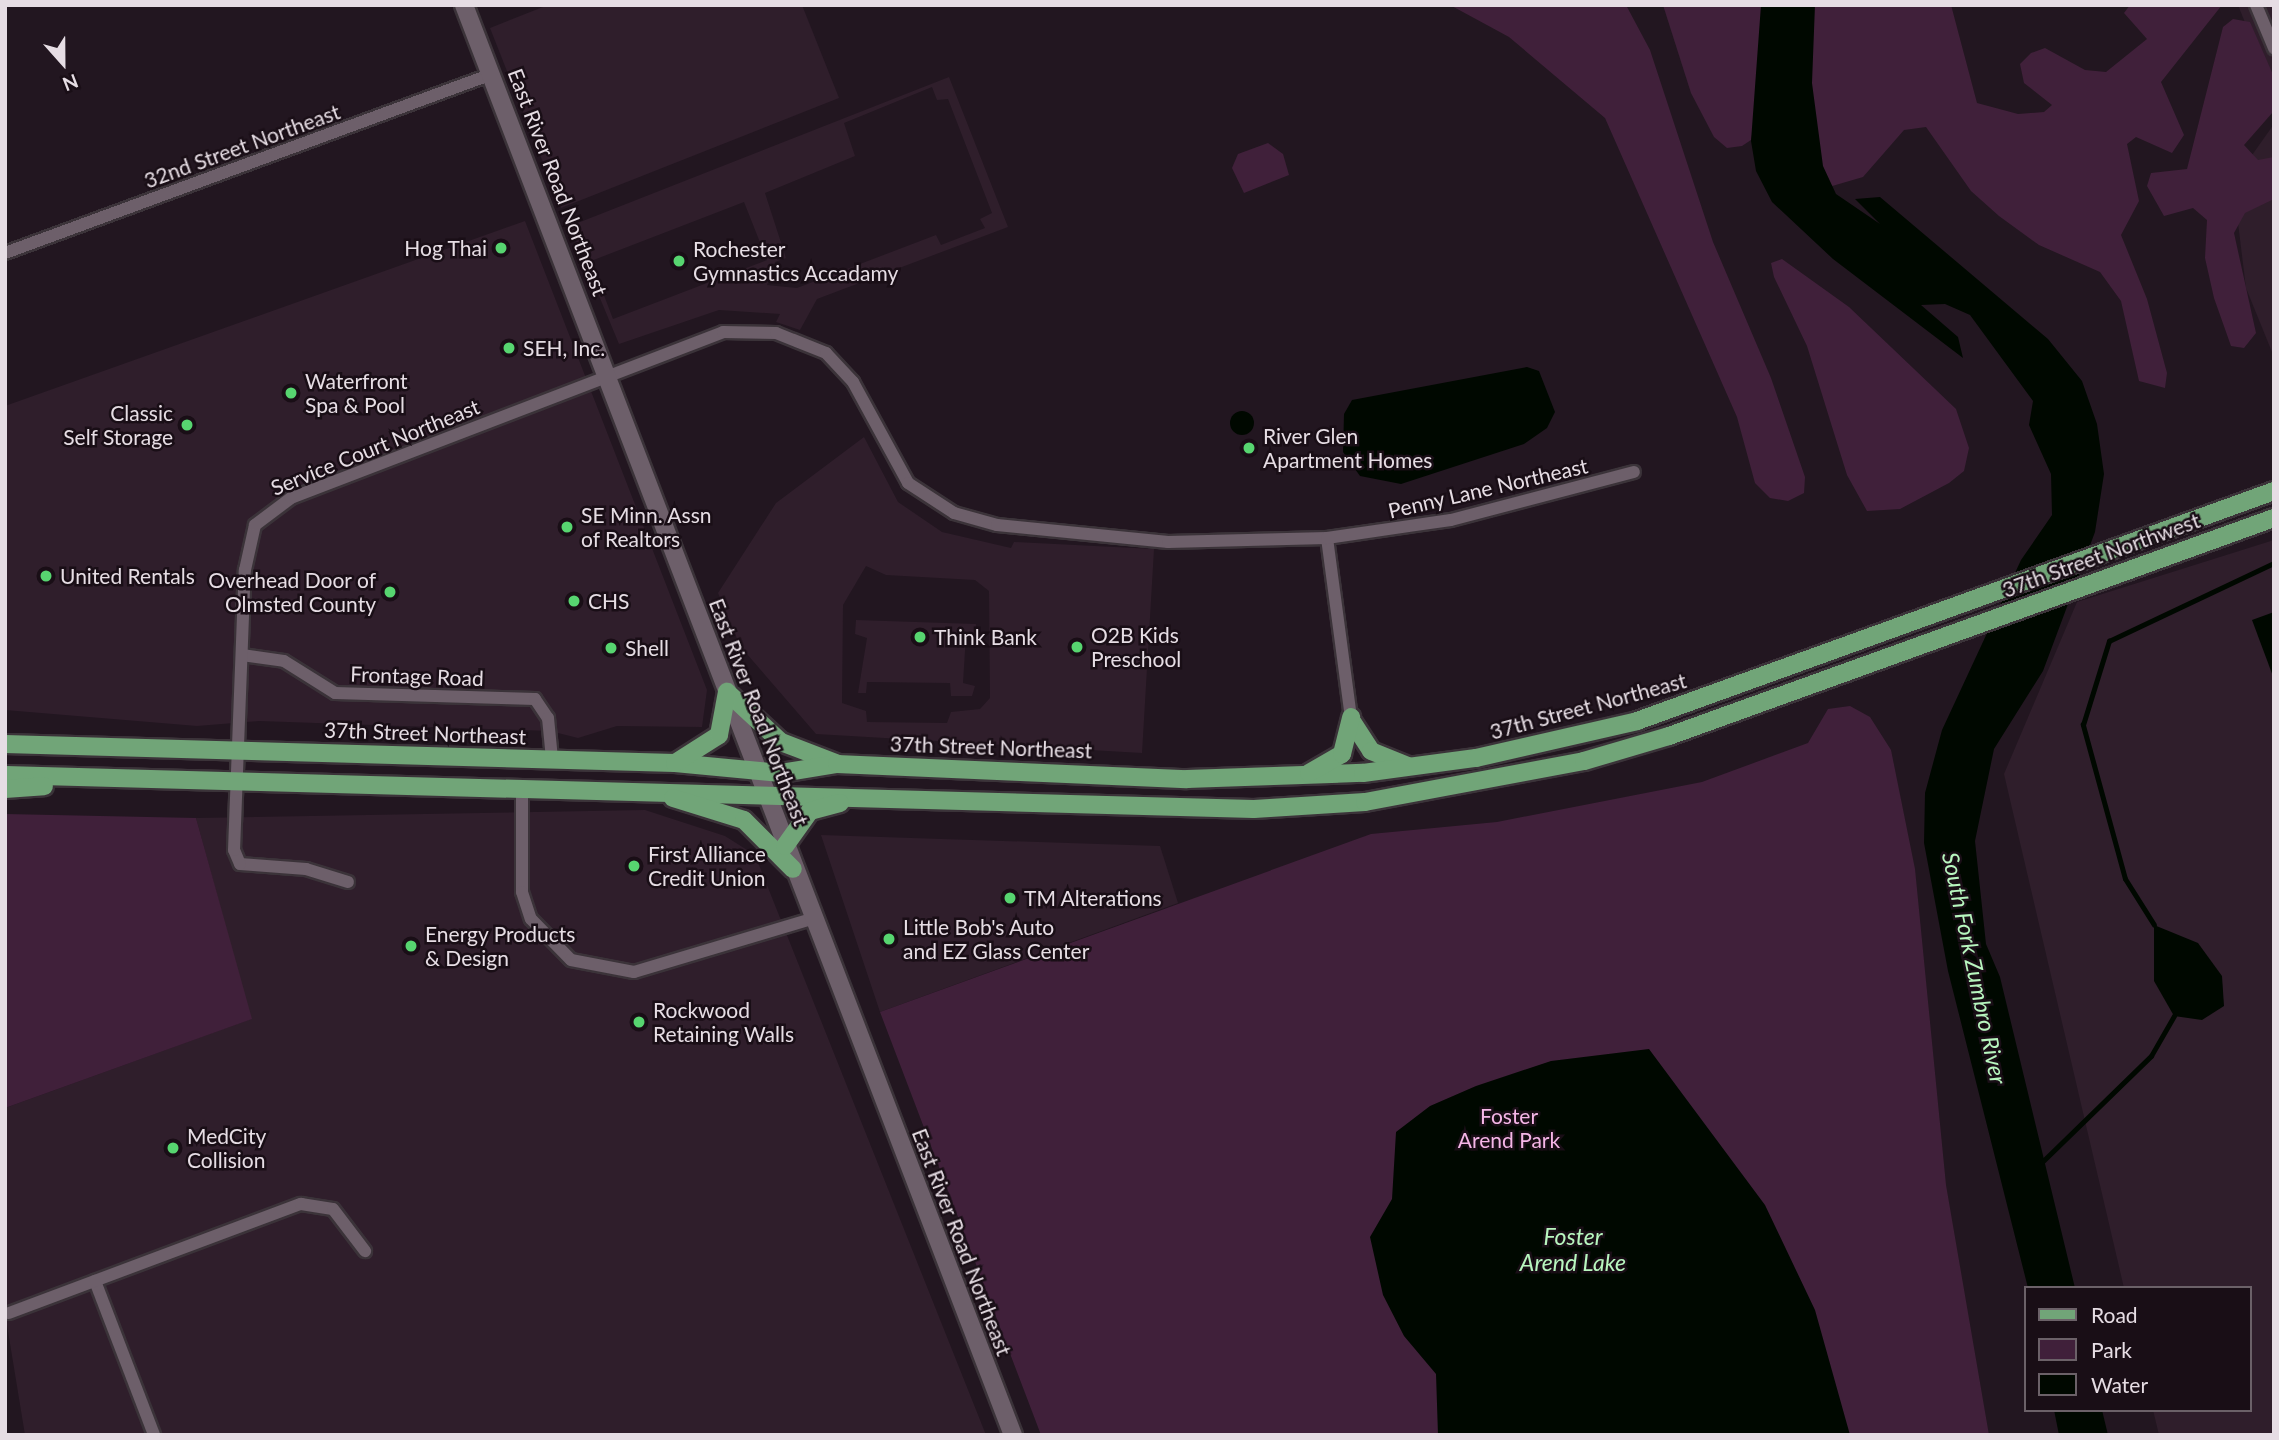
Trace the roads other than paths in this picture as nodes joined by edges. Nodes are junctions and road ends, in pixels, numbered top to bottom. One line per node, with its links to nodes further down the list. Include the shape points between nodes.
1 (464, 5): 4 (street, East River Road Northeast)
2 (2256, 5): 3 (street)
3 (2274, 48)
4 (492, 74): 5 (street, 32nd Street Northeast); 6 (street, East River Road Northeast)
5 (5, 253)
6 (609, 376): 10 (street, Penny Lane Northeast, via 723,332 793,337 841,365 908,484 971,520 1141,541); 12 (street, Service Court Northeast, via 269,510 247,545); 13 (street, East River Road Northeast)
7 (1634, 472): 10 (street, Penny Lane Northeast, via 1451,520)
8 (2274, 491): 11 (main road, 37th Street Northwest)
9 (2274, 518): 32 (main road, 37th Street Northwest, via 1670,736 1584,761 1437,791 1254,809)
10 (1327, 538): 14 (street)
11 (1952, 612): 22 (main road, 37th Street Northeast, via 1637,721)
12 (242, 655): 18 (street, Service Court Northeast); 19 (street, Frontage Road, via 284,661 335,693 535,699 548,718)
13 (727, 692): 20 (main road, via 719,735); 21 (main road, via 781,742); 23 (street, East River Road Northeast)
14 (1351, 718): 22 (main road, via 1371,751); 25 (main road, via 1350,740 1333,762 1308,773)
15 (5, 732): 17 (main road)
16 (5, 744): 17 (main road, 37th Street Northeast)
17 (122, 747): 18 (main road, 37th Street Northeast)
18 (236, 750): 19 (main road, 37th Street Northeast); 27 (street, Service Court Northeast)
19 (552, 759): 20 (main road, 37th Street Northeast)
20 (675, 763): 23 (main road, 37th Street Northeast)
21 (837, 764): 23 (main road, 37th Street Northeast); 25 (main road, 37th Street Northeast)
22 (1411, 766): 25 (main road, 37th Street Northeast)
23 (757, 770): 31 (street, East River Road Northeast)
24 (5, 775): 26 (main road)
25 (1258, 778)
26 (131, 779): 27 (main road); 28 (main road)
27 (233, 782): 29 (main road); 35 (street, Service Court Northeast, via 230,834 240,864 306,869)
28 (5, 789)
29 (522, 789): 30 (main road); 36 (street, via 522,892 538,928 571,960 634,972)
30 (663, 794): 31 (main road); 34 (main road, via 744,820)
31 (767, 795): 32 (main road); 33 (street, East River Road Northeast)
32 (862, 797): 33 (main road, via 810,811)
33 (785, 846): 34 (street, East River Road Northeast)
34 (793, 869): 36 (street, East River Road Northeast)
35 (348, 882)
36 (812, 919): 41 (street, East River Road Northeast)
37 (365, 1251): 38 (street, via 333,1209 300,1204)
38 (95, 1281): 39 (street); 40 (street)
39 (9, 1314)
40 (154, 1435)
41 (1013, 1435)

